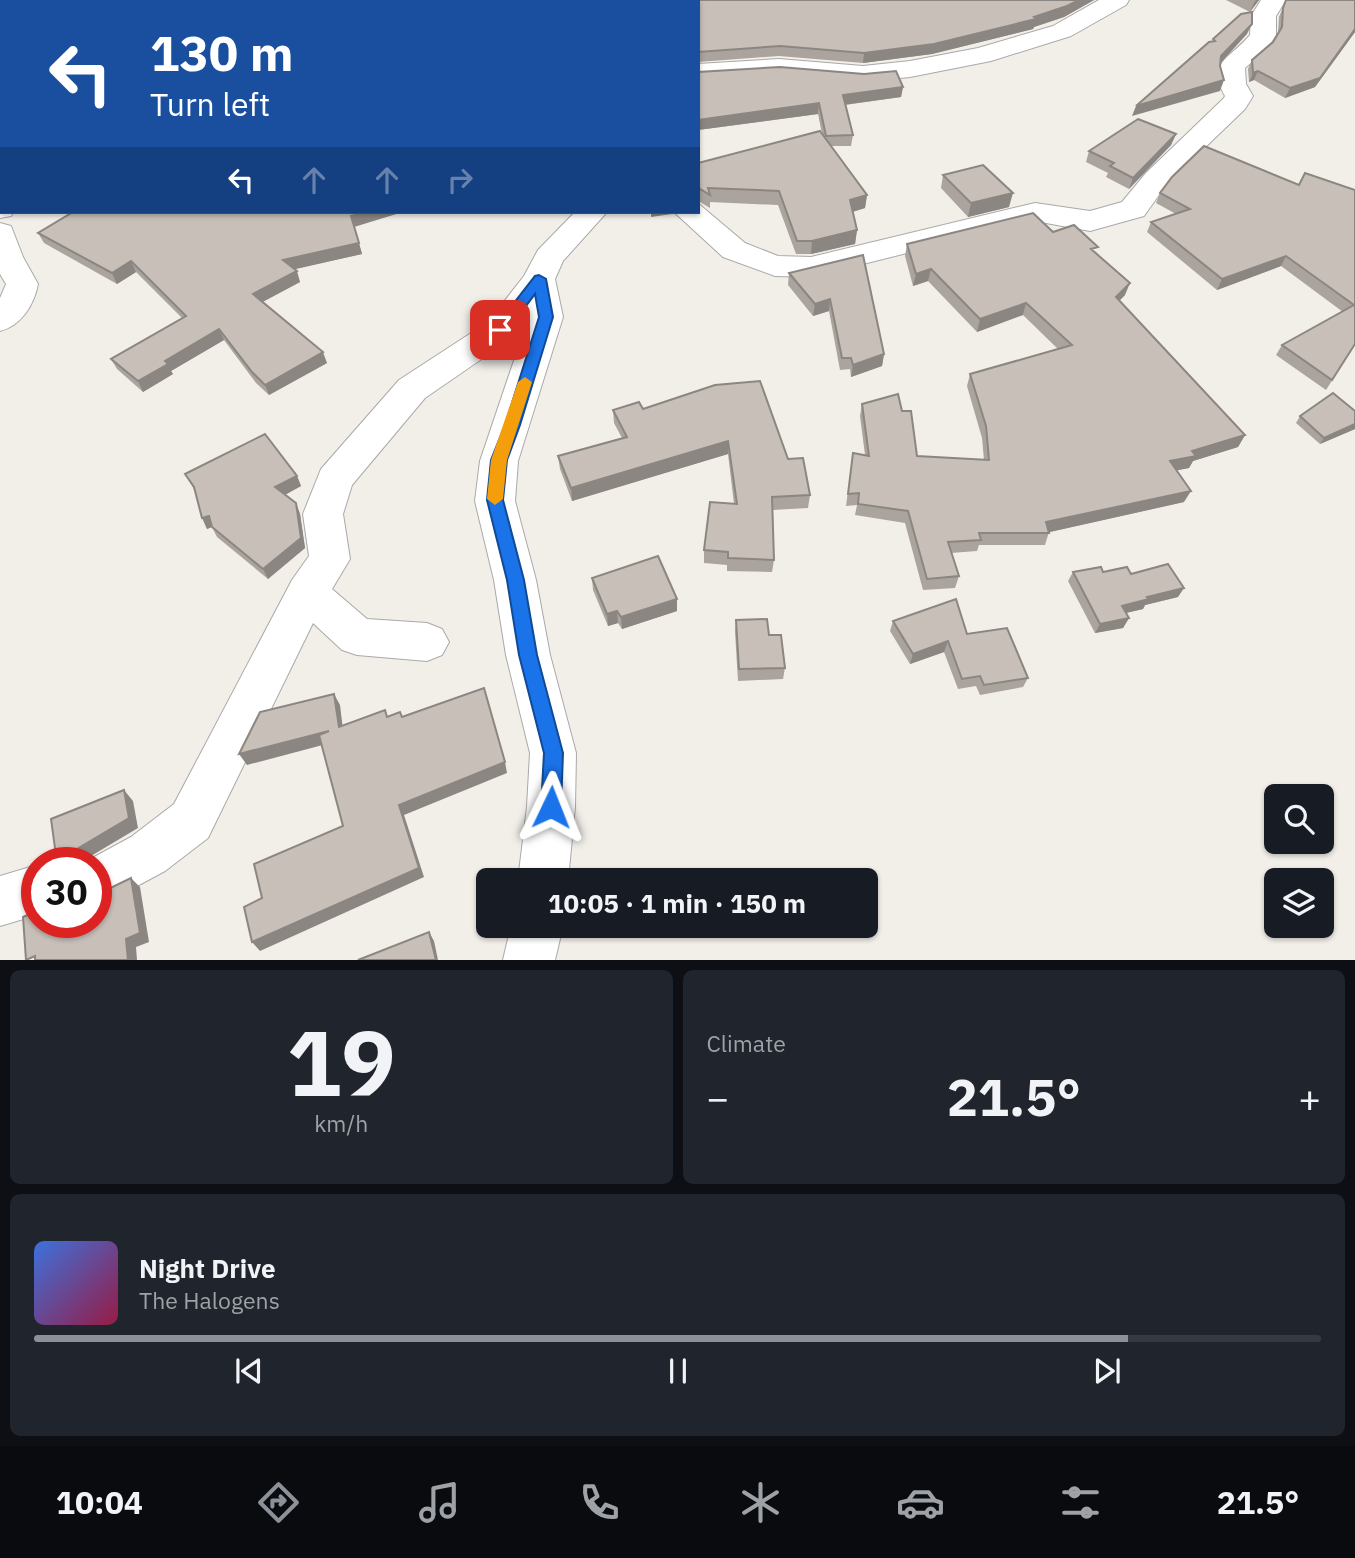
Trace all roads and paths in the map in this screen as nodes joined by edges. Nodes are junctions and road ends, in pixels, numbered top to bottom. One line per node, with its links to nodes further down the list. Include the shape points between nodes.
1 (1117, 0): 3 (street, via 1062,31 982,55 910,69 863,74 779,67)
2 (1274, 0): 5 (street, via 1262,17 1259,42 1239,55 1232,69 1232,86 1239,96 1235,103 1156,179 1133,209 1109,218 1090,221 1035,212 811,267 775,266 734,250)
3 (700, 72)
4 (590, 214): 7 (street, via 549,257)
5 (691, 214)
6 (0, 233): 8 (street, via 22,284 19,298)
7 (539, 279): 9 (street, via 500,330 412,389 334,479 323,514 330,559); 11 (street, via 546,317 499,460 495,500 553,753)
8 (0, 320)
9 (307, 592): 10 (street, via 357,637); 12 (street, via 191,821)
10 (427, 642)
11 (544, 868)
12 (112, 874)
13 (21, 895): 14 (street)
14 (0, 901)
15 (534, 938): 16 (street)
16 (529, 960)

